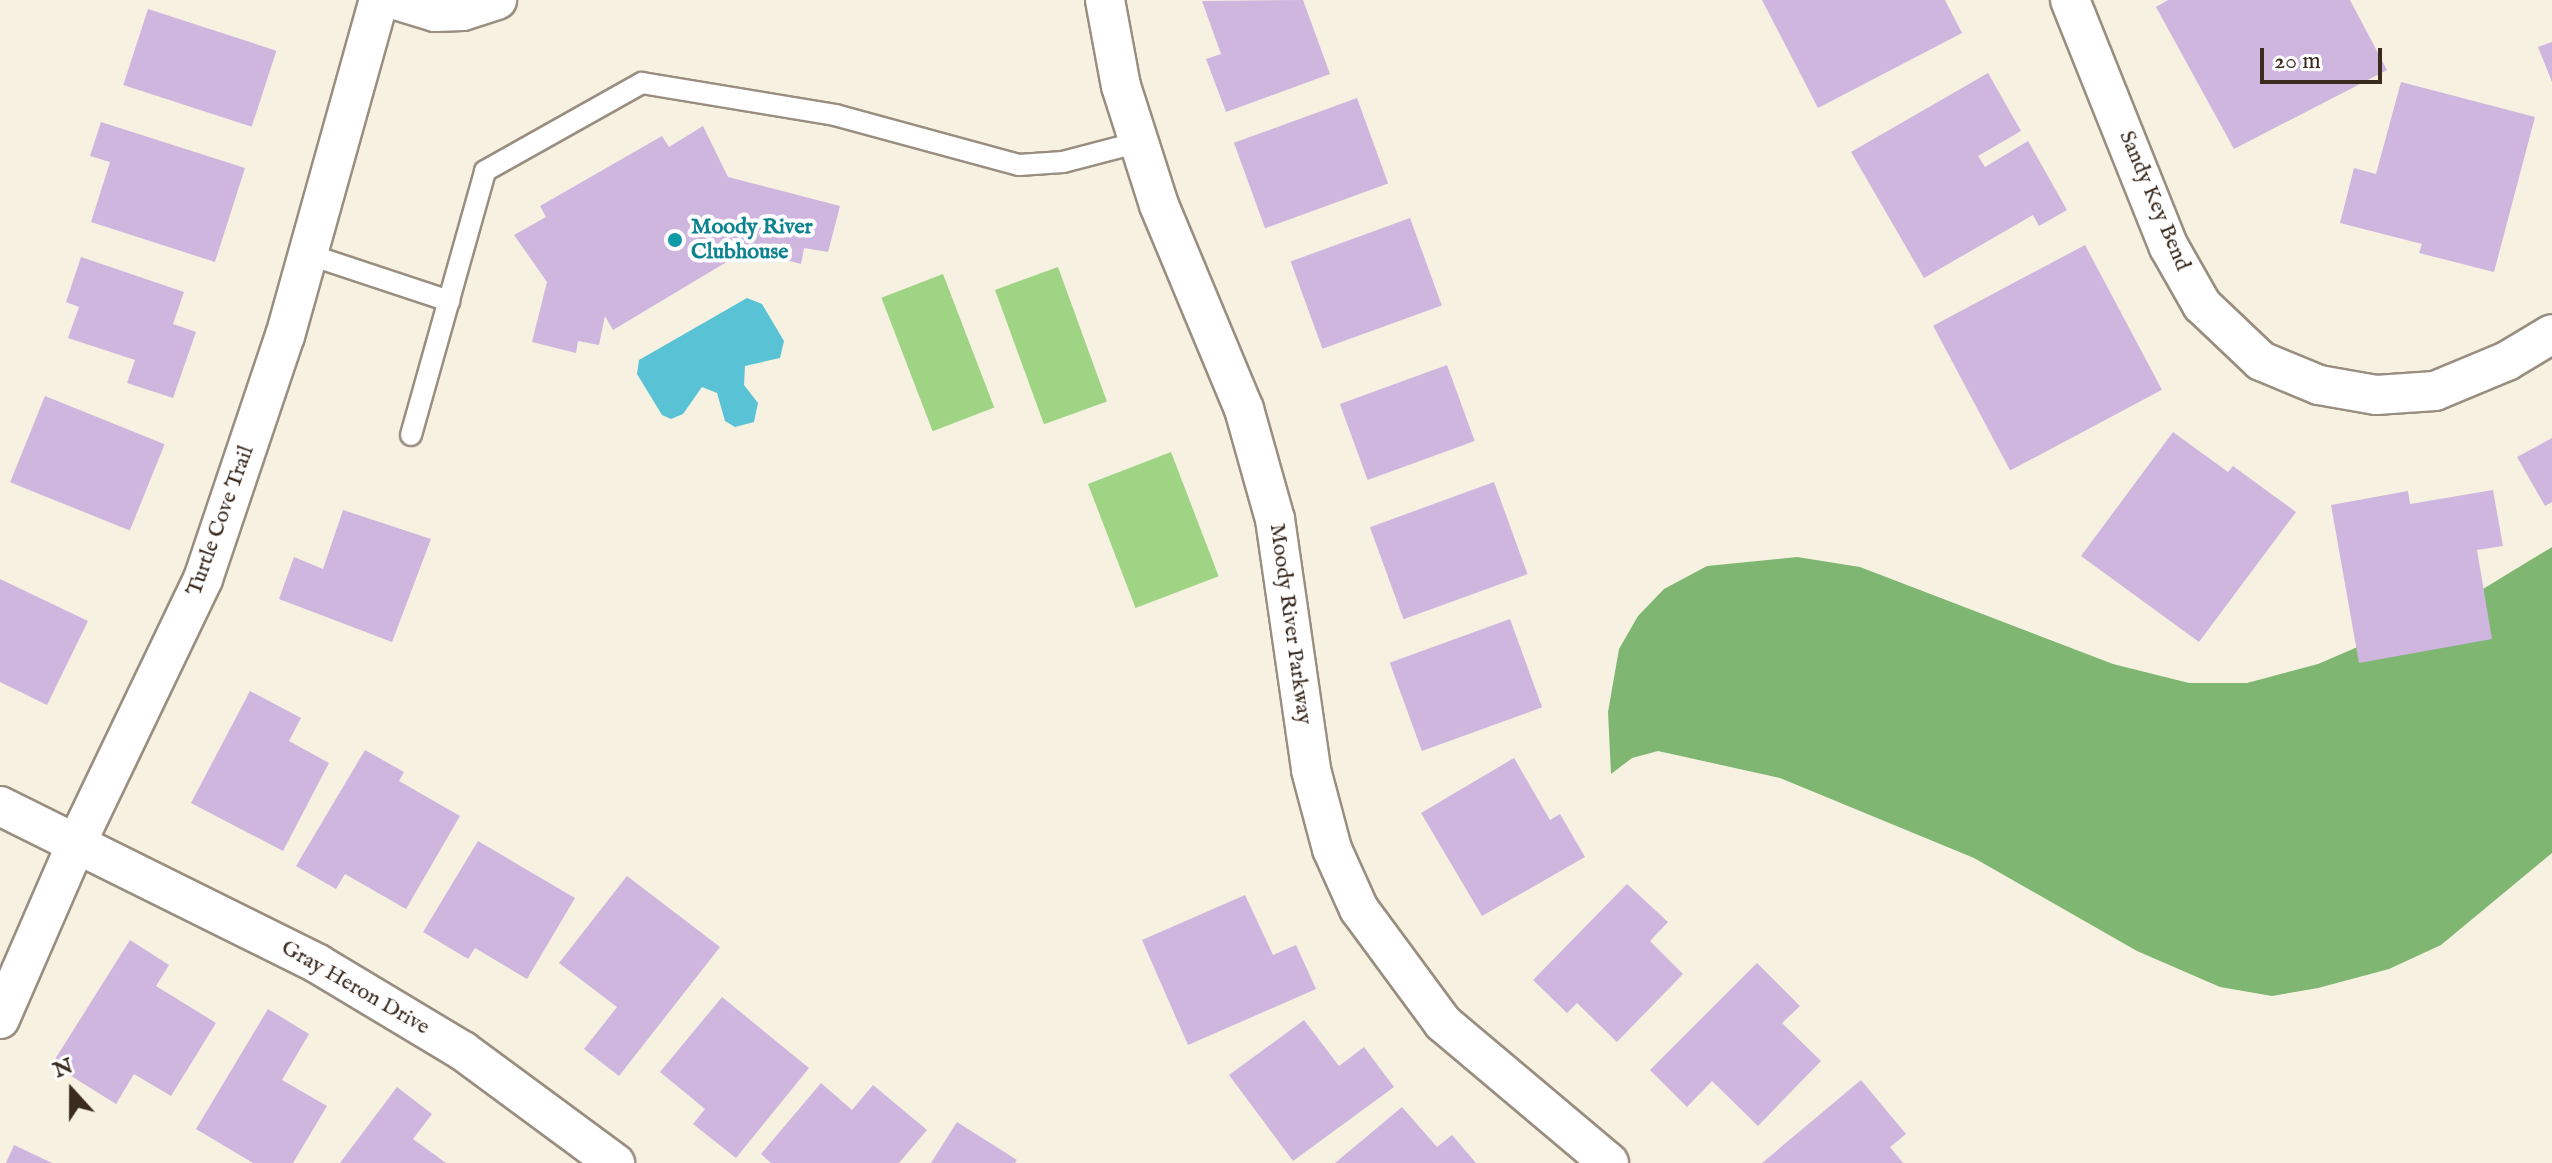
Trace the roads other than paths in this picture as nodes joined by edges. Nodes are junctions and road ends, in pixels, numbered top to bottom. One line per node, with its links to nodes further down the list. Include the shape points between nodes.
1 (379, 0): 7 (street, Turtle Cove Trail)
2 (396, 0): 3 (street, via 435,12 463,11)
3 (497, 0)
4 (1105, 0): 6 (street, Moody River Parkway, via 1121,86)
5 (2070, 0): 9 (street, Sandy Key Bend, via 2169,247 2202,305 2261,361 2319,385 2376,395 2435,391 2507,361)
6 (1139, 142): 8 (lane, via 1063,162 1019,165 835,115 642,83 485,171); 14 (street, Moody River Parkway, via 1248,423 1275,519 1311,770 1332,849 1354,897 1443,1023)
7 (307, 254): 8 (lane); 12 (street, Turtle Cove Trail, via 285,336 203,579)
8 (449, 301): 10 (lane)
9 (2552, 334)
10 (411, 435)
11 (0, 806): 12 (street, Gray Heron Drive)
12 (77, 842): 13 (street, Turtle Cove Trail); 15 (street, Gray Heron Drive, via 331,972 463,1051)
13 (0, 1019)
14 (1602, 1161)
15 (615, 1163)

